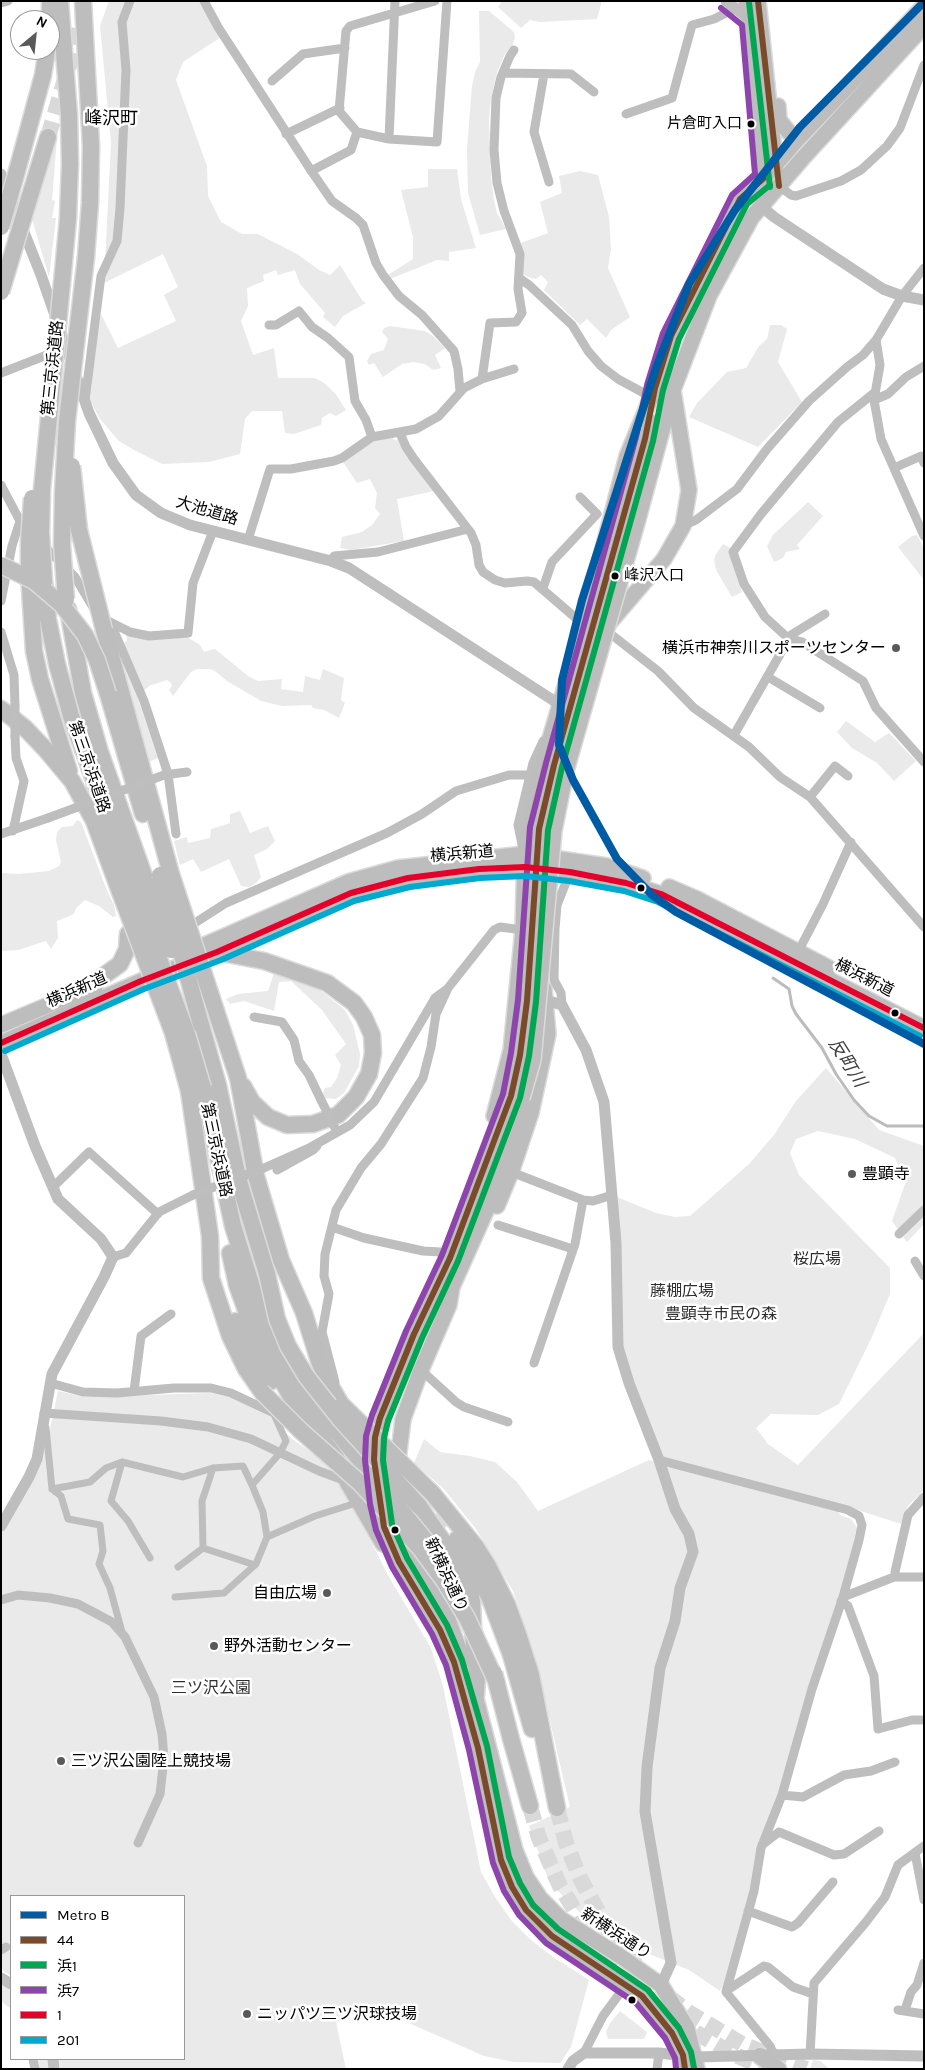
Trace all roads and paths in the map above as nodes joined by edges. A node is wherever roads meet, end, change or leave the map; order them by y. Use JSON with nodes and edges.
{"nodes":[{"id":1,"x":8,"y":1,"type":"edge"},
{"id":2,"x":60,"y":1,"type":"edge"},
{"id":3,"x":83,"y":1,"type":"edge"},
{"id":4,"x":130,"y":1,"type":"edge"},
{"id":5,"x":204,"y":1,"type":"edge"},
{"id":6,"x":395,"y":1,"type":"edge"},
{"id":7,"x":435,"y":1,"type":"edge"},
{"id":8,"x":447,"y":1,"type":"edge"},
{"id":9,"x":758,"y":1,"type":"edge"},
{"id":10,"x":1,"y":3,"type":"edge"},
{"id":11,"x":735,"y":4,"type":"edge"},
{"id":12,"x":924,"y":6,"type":"edge"},
{"id":13,"x":395,"y":14,"type":"junction"},
{"id":14,"x":924,"y":26,"type":"edge"},
{"id":15,"x":764,"y":41,"type":"junction"},
{"id":16,"x":345,"y":48,"type":"junction"},
{"id":17,"x":514,"y":50,"type":"dead end"},
{"id":18,"x":45,"y":60,"type":"edge"},
{"id":19,"x":924,"y":65,"type":"edge"},
{"id":20,"x":503,"y":74,"type":"junction"},
{"id":21,"x":544,"y":74,"type":"junction"},
{"id":22,"x":272,"y":80,"type":"dead end"},
{"id":23,"x":594,"y":92,"type":"dead end"},
{"id":24,"x":340,"y":108,"type":"junction"},
{"id":25,"x":626,"y":114,"type":"dead end"},
{"id":26,"x":357,"y":132,"type":"junction"},
{"id":27,"x":286,"y":134,"type":"junction"},
{"id":28,"x":48,"y":137,"type":"tunnel mouth"},
{"id":29,"x":389,"y":139,"type":"junction"},
{"id":30,"x":796,"y":141,"type":"junction"},
{"id":31,"x":776,"y":164,"type":"junction"},
{"id":32,"x":312,"y":171,"type":"junction"},
{"id":33,"x":9,"y":172,"type":"edge"},
{"id":34,"x":764,"y":178,"type":"junction"},
{"id":35,"x":549,"y":182,"type":"dead end"},
{"id":36,"x":779,"y":186,"type":"junction"},
{"id":37,"x":761,"y":206,"type":"junction"},
{"id":38,"x":1,"y":227,"type":"edge"},
{"id":39,"x":924,"y":268,"type":"edge"},
{"id":40,"x":518,"y":278,"type":"junction"},
{"id":41,"x":1,"y":292,"type":"edge"},
{"id":42,"x":902,"y":296,"type":"junction"},
{"id":43,"x":924,"y":300,"type":"edge"},
{"id":44,"x":269,"y":325,"type":"dead end"},
{"id":45,"x":876,"y":340,"type":"junction"},
{"id":46,"x":66,"y":348,"type":"junction"},
{"id":47,"x":924,"y":366,"type":"edge"},
{"id":48,"x":514,"y":369,"type":"dead end"},
{"id":49,"x":1,"y":373,"type":"edge"},
{"id":50,"x":482,"y":379,"type":"junction"},
{"id":51,"x":673,"y":390,"type":"junction"},
{"id":52,"x":460,"y":391,"type":"junction"},
{"id":53,"x":653,"y":392,"type":"junction"},
{"id":54,"x":874,"y":397,"type":"junction"},
{"id":55,"x":85,"y":400,"type":"junction"},
{"id":56,"x":67,"y":421,"type":"junction"},
{"id":57,"x":400,"y":433,"type":"junction"},
{"id":58,"x":372,"y":437,"type":"junction"},
{"id":59,"x":924,"y":463,"type":"edge"},
{"id":60,"x":894,"y":468,"type":"junction"},
{"id":61,"x":1,"y":484,"type":"edge"},
{"id":62,"x":580,"y":497,"type":"dead end"},
{"id":63,"x":630,"y":520,"type":"junction"},
{"id":64,"x":20,"y":521,"type":"junction"},
{"id":65,"x":683,"y":526,"type":"junction"},
{"id":66,"x":468,"y":529,"type":"junction"},
{"id":67,"x":214,"y":531,"type":"junction"},
{"id":68,"x":924,"y":536,"type":"edge"},
{"id":69,"x":248,"y":540,"type":"junction"},
{"id":70,"x":331,"y":561,"type":"junction"},
{"id":71,"x":1,"y":565,"type":"edge"},
{"id":72,"x":36,"y":577,"type":"junction"},
{"id":73,"x":543,"y":588,"type":"junction"},
{"id":74,"x":1,"y":601,"type":"edge"},
{"id":75,"x":825,"y":614,"type":"dead end"},
{"id":76,"x":584,"y":626,"type":"junction"},
{"id":77,"x":107,"y":627,"type":"junction"},
{"id":78,"x":605,"y":628,"type":"junction"},
{"id":79,"x":1,"y":632,"type":"edge"},
{"id":80,"x":789,"y":639,"type":"junction"},
{"id":81,"x":768,"y":677,"type":"junction"},
{"id":82,"x":562,"y":706,"type":"junction"},
{"id":83,"x":8,"y":708,"type":"edge"},
{"id":84,"x":820,"y":708,"type":"dead end"},
{"id":85,"x":576,"y":716,"type":"junction"},
{"id":86,"x":734,"y":736,"type":"junction"},
{"id":87,"x":924,"y":762,"type":"edge"},
{"id":88,"x":561,"y":769,"type":"junction"},
{"id":89,"x":69,"y":771,"type":"dead end"},
{"id":90,"x":187,"y":772,"type":"dead end"},
{"id":91,"x":166,"y":774,"type":"junction"},
{"id":92,"x":534,"y":776,"type":"junction"},
{"id":93,"x":848,"y":776,"type":"dead end"},
{"id":94,"x":810,"y":797,"type":"junction"},
{"id":95,"x":13,"y":831,"type":"junction"},
{"id":96,"x":1,"y":834,"type":"edge"},
{"id":97,"x":176,"y":834,"type":"dead end"},
{"id":98,"x":851,"y":842,"type":"junction"},
{"id":99,"x":525,"y":860,"type":"junction"},
{"id":100,"x":546,"y":862,"type":"junction"},
{"id":101,"x":570,"y":872,"type":"junction"},
{"id":102,"x":146,"y":883,"type":"junction"},
{"id":103,"x":924,"y":927,"type":"edge"},
{"id":104,"x":524,"y":930,"type":"junction"},
{"id":105,"x":128,"y":934,"type":"dead end"},
{"id":106,"x":217,"y":952,"type":"junction"},
{"id":107,"x":798,"y":952,"type":"junction"},
{"id":108,"x":138,"y":975,"type":"junction"},
{"id":109,"x":448,"y":988,"type":"junction"},
{"id":110,"x":84,"y":990,"type":"junction"},
{"id":111,"x":517,"y":996,"type":"junction"},
{"id":112,"x":544,"y":998,"type":"junction"},
{"id":113,"x":562,"y":1005,"type":"junction"},
{"id":114,"x":254,"y":1017,"type":"dead end"},
{"id":115,"x":924,"y":1018,"type":"edge"},
{"id":116,"x":1,"y":1025,"type":"edge"},
{"id":117,"x":924,"y":1028,"type":"edge"},
{"id":118,"x":1,"y":1043,"type":"edge"},
{"id":119,"x":1,"y":1054,"type":"edge"},
{"id":120,"x":238,"y":1078,"type":"junction"},
{"id":121,"x":203,"y":1088,"type":"junction"},
{"id":122,"x":517,"y":1097,"type":"junction"},
{"id":123,"x":337,"y":1132,"type":"junction"},
{"id":124,"x":320,"y":1142,"type":"junction"},
{"id":125,"x":220,"y":1166,"type":"junction"},
{"id":126,"x":277,"y":1170,"type":"dead end"},
{"id":127,"x":519,"y":1175,"type":"dead end"},
{"id":128,"x":53,"y":1188,"type":"junction"},
{"id":129,"x":612,"y":1195,"type":"junction"},
{"id":130,"x":583,"y":1200,"type":"junction"},
{"id":131,"x":924,"y":1210,"type":"edge"},
{"id":132,"x":158,"y":1214,"type":"junction"},
{"id":133,"x":498,"y":1224,"type":"dead end"},
{"id":134,"x":332,"y":1227,"type":"junction"},
{"id":135,"x":899,"y":1234,"type":"dead end"},
{"id":136,"x":210,"y":1236,"type":"junction"},
{"id":137,"x":573,"y":1249,"type":"junction"},
{"id":138,"x":441,"y":1252,"type":"junction"},
{"id":139,"x":113,"y":1257,"type":"junction"},
{"id":140,"x":914,"y":1261,"type":"dead end"},
{"id":141,"x":267,"y":1274,"type":"junction"},
{"id":142,"x":924,"y":1276,"type":"edge"},
{"id":143,"x":449,"y":1305,"type":"junction"},
{"id":144,"x":171,"y":1314,"type":"dead end"},
{"id":145,"x":414,"y":1334,"type":"junction"},
{"id":146,"x":534,"y":1363,"type":"dead end"},
{"id":147,"x":421,"y":1370,"type":"junction"},
{"id":148,"x":50,"y":1383,"type":"junction"},
{"id":149,"x":134,"y":1391,"type":"junction"},
{"id":150,"x":291,"y":1397,"type":"junction"},
{"id":151,"x":342,"y":1406,"type":"junction"},
{"id":152,"x":273,"y":1412,"type":"junction"},
{"id":153,"x":44,"y":1413,"type":"junction"},
{"id":154,"x":508,"y":1422,"type":"dead end"},
{"id":155,"x":378,"y":1423,"type":"junction"},
{"id":156,"x":280,"y":1453,"type":"junction"},
{"id":157,"x":659,"y":1460,"type":"junction"},
{"id":158,"x":122,"y":1462,"type":"junction"},
{"id":159,"x":214,"y":1468,"type":"junction"},
{"id":160,"x":375,"y":1475,"type":"junction"},
{"id":161,"x":347,"y":1482,"type":"junction"},
{"id":162,"x":252,"y":1485,"type":"junction"},
{"id":163,"x":399,"y":1488,"type":"junction"},
{"id":164,"x":52,"y":1489,"type":"junction"},
{"id":165,"x":924,"y":1497,"type":"edge"},
{"id":166,"x":350,"y":1505,"type":"dead end"},
{"id":167,"x":1,"y":1526,"type":"edge"},
{"id":168,"x":267,"y":1537,"type":"junction"},
{"id":169,"x":457,"y":1540,"type":"tunnel mouth"},
{"id":170,"x":203,"y":1548,"type":"junction"},
{"id":171,"x":150,"y":1558,"type":"dead end"},
{"id":172,"x":400,"y":1564,"type":"junction"},
{"id":173,"x":255,"y":1565,"type":"junction"},
{"id":174,"x":178,"y":1567,"type":"dead end"},
{"id":175,"x":896,"y":1577,"type":"junction"},
{"id":176,"x":924,"y":1577,"type":"edge"},
{"id":177,"x":175,"y":1597,"type":"dead end"},
{"id":178,"x":842,"y":1599,"type":"junction"},
{"id":179,"x":1,"y":1600,"type":"edge"},
{"id":180,"x":122,"y":1633,"type":"junction"},
{"id":181,"x":497,"y":1683,"type":"junction"},
{"id":182,"x":476,"y":1695,"type":"junction"},
{"id":183,"x":924,"y":1720,"type":"edge"},
{"id":184,"x":895,"y":1762,"type":"dead end"},
{"id":185,"x":782,"y":1795,"type":"junction"},
{"id":186,"x":530,"y":1806,"type":"tunnel mouth"},
{"id":187,"x":879,"y":1831,"type":"dead end"},
{"id":188,"x":138,"y":1843,"type":"dead end"},
{"id":189,"x":762,"y":1846,"type":"junction"},
{"id":190,"x":924,"y":1846,"type":"edge"},
{"id":191,"x":915,"y":1853,"type":"junction"},
{"id":192,"x":833,"y":1882,"type":"dead end"},
{"id":193,"x":924,"y":1900,"type":"edge"},
{"id":194,"x":748,"y":1911,"type":"junction"},
{"id":195,"x":924,"y":1963,"type":"edge"},
{"id":196,"x":626,"y":1985,"type":"junction"},
{"id":197,"x":661,"y":1985,"type":"junction"},
{"id":198,"x":726,"y":1991,"type":"junction"},
{"id":199,"x":813,"y":1994,"type":"junction"},
{"id":200,"x":924,"y":2014,"type":"edge"},
{"id":201,"x":584,"y":2053,"type":"junction"},
{"id":202,"x":659,"y":2053,"type":"junction"},
{"id":203,"x":810,"y":2054,"type":"junction"},
{"id":204,"x":924,"y":2056,"type":"edge"},
{"id":205,"x":771,"y":2060,"type":"edge"},
{"id":206,"x":690,"y":2062,"type":"edge"},
{"id":207,"x":568,"y":2069,"type":"edge"},
{"id":208,"x":657,"y":2069,"type":"edge"}],
"edges":[{"from":1,"to":10,"type":"street"},
{"from":2,"to":72,"type":"highway","name":"第三京浜道路","bridge":true},
{"from":3,"to":56,"type":"highway","name":"第三京浜道路","bridge":true},
{"from":4,"to":55,"type":"street"},
{"from":5,"to":27,"type":"street"},
{"from":6,"to":13,"type":"street"},
{"from":7,"to":13,"type":"street"},
{"from":8,"to":29,"type":"street"},
{"from":9,"to":15,"type":"main road"},
{"from":11,"to":25,"type":"street"},
{"from":11,"to":34,"type":"main road"},
{"from":12,"to":30,"type":"main road","name":"新横浜通り"},
{"from":13,"to":16,"type":"street"},
{"from":13,"to":29,"type":"street"},
{"from":14,"to":36,"type":"main road","name":"新横浜通り"},
{"from":15,"to":30,"type":"main road"},
{"from":15,"to":31,"type":"main road"},
{"from":16,"to":22,"type":"street"},
{"from":16,"to":24,"type":"street"},
{"from":17,"to":20,"type":"street"},
{"from":18,"to":33,"type":"highway"},
{"from":19,"to":36,"type":"street"},
{"from":20,"to":21,"type":"street"},
{"from":20,"to":40,"type":"street"},
{"from":21,"to":23,"type":"street"},
{"from":21,"to":35,"type":"street"},
{"from":24,"to":26,"type":"street"},
{"from":24,"to":27,"type":"street"},
{"from":26,"to":29,"type":"street"},
{"from":26,"to":32,"type":"street"},
{"from":27,"to":32,"type":"street"},
{"from":28,"to":41,"type":"highway","bridge":true},
{"from":30,"to":31,"type":"main road","name":"新横浜通り"},
{"from":31,"to":34,"type":"main road","name":"新横浜通り"},
{"from":31,"to":36,"type":"main road"},
{"from":32,"to":52,"type":"street"},
{"from":33,"to":38,"type":"highway","bridge":true},
{"from":33,"to":46,"type":"street","name":"大池道路"},
{"from":34,"to":37,"type":"street"},
{"from":34,"to":53,"type":"main road","name":"新横浜通り"},
{"from":36,"to":37,"type":"main road","name":"新横浜通り"},
{"from":37,"to":42,"type":"street"},
{"from":37,"to":51,"type":"main road","name":"新横浜通り"},
{"from":39,"to":42,"type":"street"},
{"from":40,"to":50,"type":"street"},
{"from":40,"to":53,"type":"street"},
{"from":42,"to":43,"type":"street"},
{"from":42,"to":45,"type":"street"},
{"from":44,"to":58,"type":"street"},
{"from":45,"to":54,"type":"street"},
{"from":45,"to":65,"type":"street"},
{"from":46,"to":49,"type":"street"},
{"from":46,"to":55,"type":"street","name":"大池道路"},
{"from":47,"to":54,"type":"street"},
{"from":48,"to":50,"type":"street"},
{"from":50,"to":52,"type":"street"},
{"from":51,"to":63,"type":"main road","name":"新横浜通り"},
{"from":51,"to":65,"type":"main road"},
{"from":52,"to":57,"type":"street"},
{"from":53,"to":63,"type":"main road","name":"新横浜通り"},
{"from":53,"to":76,"type":"main road"},
{"from":54,"to":60,"type":"street"},
{"from":54,"to":80,"type":"street"},
{"from":55,"to":67,"type":"street","name":"大池道路"},
{"from":56,"to":77,"type":"highway","bridge":true},
{"from":56,"to":102,"type":"highway","name":"第三京浜道路","bridge":true},
{"from":57,"to":58,"type":"street"},
{"from":57,"to":66,"type":"street"},
{"from":58,"to":69,"type":"street"},
{"from":59,"to":60,"type":"street"},
{"from":60,"to":68,"type":"street"},
{"from":61,"to":64,"type":"street"},
{"from":62,"to":73,"type":"street"},
{"from":63,"to":122,"type":"main road","name":"新横浜通り","bridge":true},
{"from":64,"to":74,"type":"street"},
{"from":64,"to":77,"type":"street"},
{"from":65,"to":78,"type":"main road"},
{"from":66,"to":70,"type":"street"},
{"from":66,"to":73,"type":"street"},
{"from":67,"to":69,"type":"street","name":"大池道路"},
{"from":67,"to":77,"type":"street"},
{"from":69,"to":70,"type":"street","name":"大池道路"},
{"from":70,"to":82,"type":"street","name":"大池道路"},
{"from":71,"to":102,"type":"highway","bridge":true},
{"from":72,"to":89,"type":"highway"},
{"from":72,"to":102,"type":"highway","name":"第三京浜道路"},
{"from":73,"to":76,"type":"street"},
{"from":75,"to":80,"type":"street"},
{"from":76,"to":78,"type":"street"},
{"from":76,"to":82,"type":"main road"},
{"from":77,"to":91,"type":"street"},
{"from":77,"to":102,"type":"highway"},
{"from":78,"to":85,"type":"main road"},
{"from":78,"to":86,"type":"street"},
{"from":79,"to":83,"type":"street"},
{"from":80,"to":81,"type":"street"},
{"from":80,"to":87,"type":"street"},
{"from":81,"to":84,"type":"street"},
{"from":81,"to":86,"type":"street"},
{"from":82,"to":85,"type":"street","name":"大池道路"},
{"from":82,"to":92,"type":"main road"},
{"from":83,"to":95,"type":"street","bridge":true},
{"from":83,"to":102,"type":"highway"},
{"from":85,"to":88,"type":"main road"},
{"from":86,"to":94,"type":"street"},
{"from":88,"to":92,"type":"street"},
{"from":88,"to":100,"type":"main road"},
{"from":90,"to":91,"type":"street"},
{"from":91,"to":95,"type":"street","bridge":true},
{"from":91,"to":97,"type":"street"},
{"from":92,"to":99,"type":"main road"},
{"from":92,"to":108,"type":"street"},
{"from":93,"to":94,"type":"street"},
{"from":94,"to":98,"type":"street"},
{"from":95,"to":96,"type":"street"},
{"from":98,"to":103,"type":"street"},
{"from":98,"to":107,"type":"street"},
{"from":99,"to":100,"type":"main road","name":"横浜新道"},
{"from":99,"to":104,"type":"main road"},
{"from":99,"to":106,"type":"main road","name":"横浜新道"},
{"from":99,"to":108,"type":"main road","name":"横浜新道"},
{"from":100,"to":101,"type":"main road","name":"横浜新道"},
{"from":100,"to":107,"type":"main road","name":"横浜新道"},
{"from":100,"to":112,"type":"main road"},
{"from":101,"to":113,"type":"street"},
{"from":101,"to":117,"type":"main road","name":"横浜新道"},
{"from":102,"to":120,"type":"highway","bridge":true},
{"from":102,"to":121,"type":"highway","name":"第三京浜道路","bridge":true},
{"from":102,"to":121,"type":"highway","name":"第三京浜道路","bridge":true},
{"from":104,"to":109,"type":"street"},
{"from":104,"to":111,"type":"main road"},
{"from":105,"to":110,"type":"highway"},
{"from":106,"to":118,"type":"main road","name":"横浜新道"},
{"from":106,"to":120,"type":"highway"},
{"from":107,"to":115,"type":"main road","name":"横浜新道"},
{"from":108,"to":110,"type":"main road","name":"横浜新道"},
{"from":109,"to":123,"type":"street"},
{"from":109,"to":134,"type":"street"},
{"from":110,"to":116,"type":"main road","name":"横浜新道"},
{"from":111,"to":112,"type":"street"},
{"from":111,"to":138,"type":"main road"},
{"from":112,"to":113,"type":"street"},
{"from":112,"to":143,"type":"main road"},
{"from":113,"to":129,"type":"street"},
{"from":114,"to":123,"type":"street","bridge":true},
{"from":119,"to":128,"type":"street"},
{"from":120,"to":151,"type":"highway"},
{"from":121,"to":125,"type":"highway","name":"第三京浜道路"},
{"from":121,"to":136,"type":"highway"},
{"from":121,"to":141,"type":"highway","name":"第三京浜道路"},
{"from":122,"to":143,"type":"main road","name":"新横浜通り"},
{"from":122,"to":145,"type":"main road","name":"新横浜通り"},
{"from":123,"to":124,"type":"street"},
{"from":124,"to":126,"type":"street"},
{"from":124,"to":132,"type":"street","bridge":true},
{"from":125,"to":150,"type":"highway"},
{"from":125,"to":160,"type":"highway","name":"第三京浜道路"},
{"from":127,"to":130,"type":"street"},
{"from":128,"to":132,"type":"street"},
{"from":128,"to":139,"type":"street"},
{"from":129,"to":130,"type":"street"},
{"from":129,"to":157,"type":"street"},
{"from":130,"to":137,"type":"street"},
{"from":131,"to":135,"type":"street"},
{"from":132,"to":139,"type":"street"},
{"from":133,"to":137,"type":"street"},
{"from":134,"to":138,"type":"street"},
{"from":134,"to":151,"type":"street"},
{"from":136,"to":150,"type":"highway"},
{"from":136,"to":181,"type":"highway","bridge":true},
{"from":137,"to":146,"type":"street"},
{"from":138,"to":145,"type":"main road"},
{"from":139,"to":148,"type":"street"},
{"from":140,"to":142,"type":"street"},
{"from":141,"to":169,"type":"highway","name":"第三京浜道路","bridge":true},
{"from":141,"to":182,"type":"highway","bridge":true},
{"from":143,"to":147,"type":"main road","name":"新横浜通り"},
{"from":144,"to":149,"type":"street"},
{"from":145,"to":155,"type":"main road","name":"新横浜通り"},
{"from":147,"to":154,"type":"street"},
{"from":147,"to":163,"type":"main road","name":"新横浜通り"},
{"from":148,"to":149,"type":"street"},
{"from":148,"to":153,"type":"street"},
{"from":149,"to":152,"type":"street"},
{"from":150,"to":161,"type":"highway"},
{"from":151,"to":155,"type":"street"},
{"from":151,"to":160,"type":"highway"},
{"from":152,"to":156,"type":"street"},
{"from":152,"to":161,"type":"street"},
{"from":153,"to":156,"type":"street"},
{"from":153,"to":164,"type":"street"},
{"from":153,"to":167,"type":"street"},
{"from":155,"to":160,"type":"main road","name":"新横浜通り"},
{"from":156,"to":161,"type":"street"},
{"from":156,"to":162,"type":"street"},
{"from":157,"to":178,"type":"street"},
{"from":157,"to":197,"type":"street"},
{"from":158,"to":159,"type":"street"},
{"from":158,"to":164,"type":"street"},
{"from":158,"to":171,"type":"street"},
{"from":159,"to":162,"type":"street"},
{"from":159,"to":170,"type":"street"},
{"from":160,"to":161,"type":"street"},
{"from":160,"to":163,"type":"highway"},
{"from":160,"to":163,"type":"street"},
{"from":160,"to":172,"type":"main road","name":"新横浜通り"},
{"from":160,"to":181,"type":"highway","bridge":true},
{"from":161,"to":172,"type":"main road"},
{"from":162,"to":168,"type":"street"},
{"from":163,"to":182,"type":"main road","name":"新横浜通り"},
{"from":164,"to":180,"type":"street"},
{"from":165,"to":175,"type":"street"},
{"from":166,"to":168,"type":"street"},
{"from":168,"to":173,"type":"street"},
{"from":170,"to":173,"type":"street"},
{"from":170,"to":174,"type":"street"},
{"from":172,"to":196,"type":"main road","name":"新横浜通り"},
{"from":173,"to":177,"type":"street"},
{"from":175,"to":176,"type":"street"},
{"from":175,"to":178,"type":"street"},
{"from":178,"to":183,"type":"street"},
{"from":178,"to":185,"type":"street"},
{"from":179,"to":180,"type":"street"},
{"from":180,"to":188,"type":"street"},
{"from":181,"to":186,"type":"highway","bridge":true},
{"from":182,"to":197,"type":"main road","name":"新横浜通り"},
{"from":184,"to":185,"type":"street"},
{"from":185,"to":189,"type":"street"},
{"from":187,"to":189,"type":"street"},
{"from":189,"to":194,"type":"street"},
{"from":190,"to":191,"type":"street"},
{"from":191,"to":193,"type":"street"},
{"from":191,"to":199,"type":"street"},
{"from":192,"to":194,"type":"street"},
{"from":194,"to":198,"type":"street"},
{"from":195,"to":200,"type":"street"},
{"from":196,"to":201,"type":"street"},
{"from":196,"to":206,"type":"main road","name":"新横浜通り"},
{"from":197,"to":206,"type":"main road","name":"新横浜通り"},
{"from":198,"to":199,"type":"street"},
{"from":198,"to":205,"type":"street"},
{"from":199,"to":203,"type":"street"},
{"from":201,"to":202,"type":"street"},
{"from":201,"to":207,"type":"street"},
{"from":202,"to":206,"type":"street"},
{"from":202,"to":208,"type":"street"},
{"from":203,"to":204,"type":"street"},
{"from":203,"to":205,"type":"street"},
{"from":205,"to":206,"type":"street"}]}
